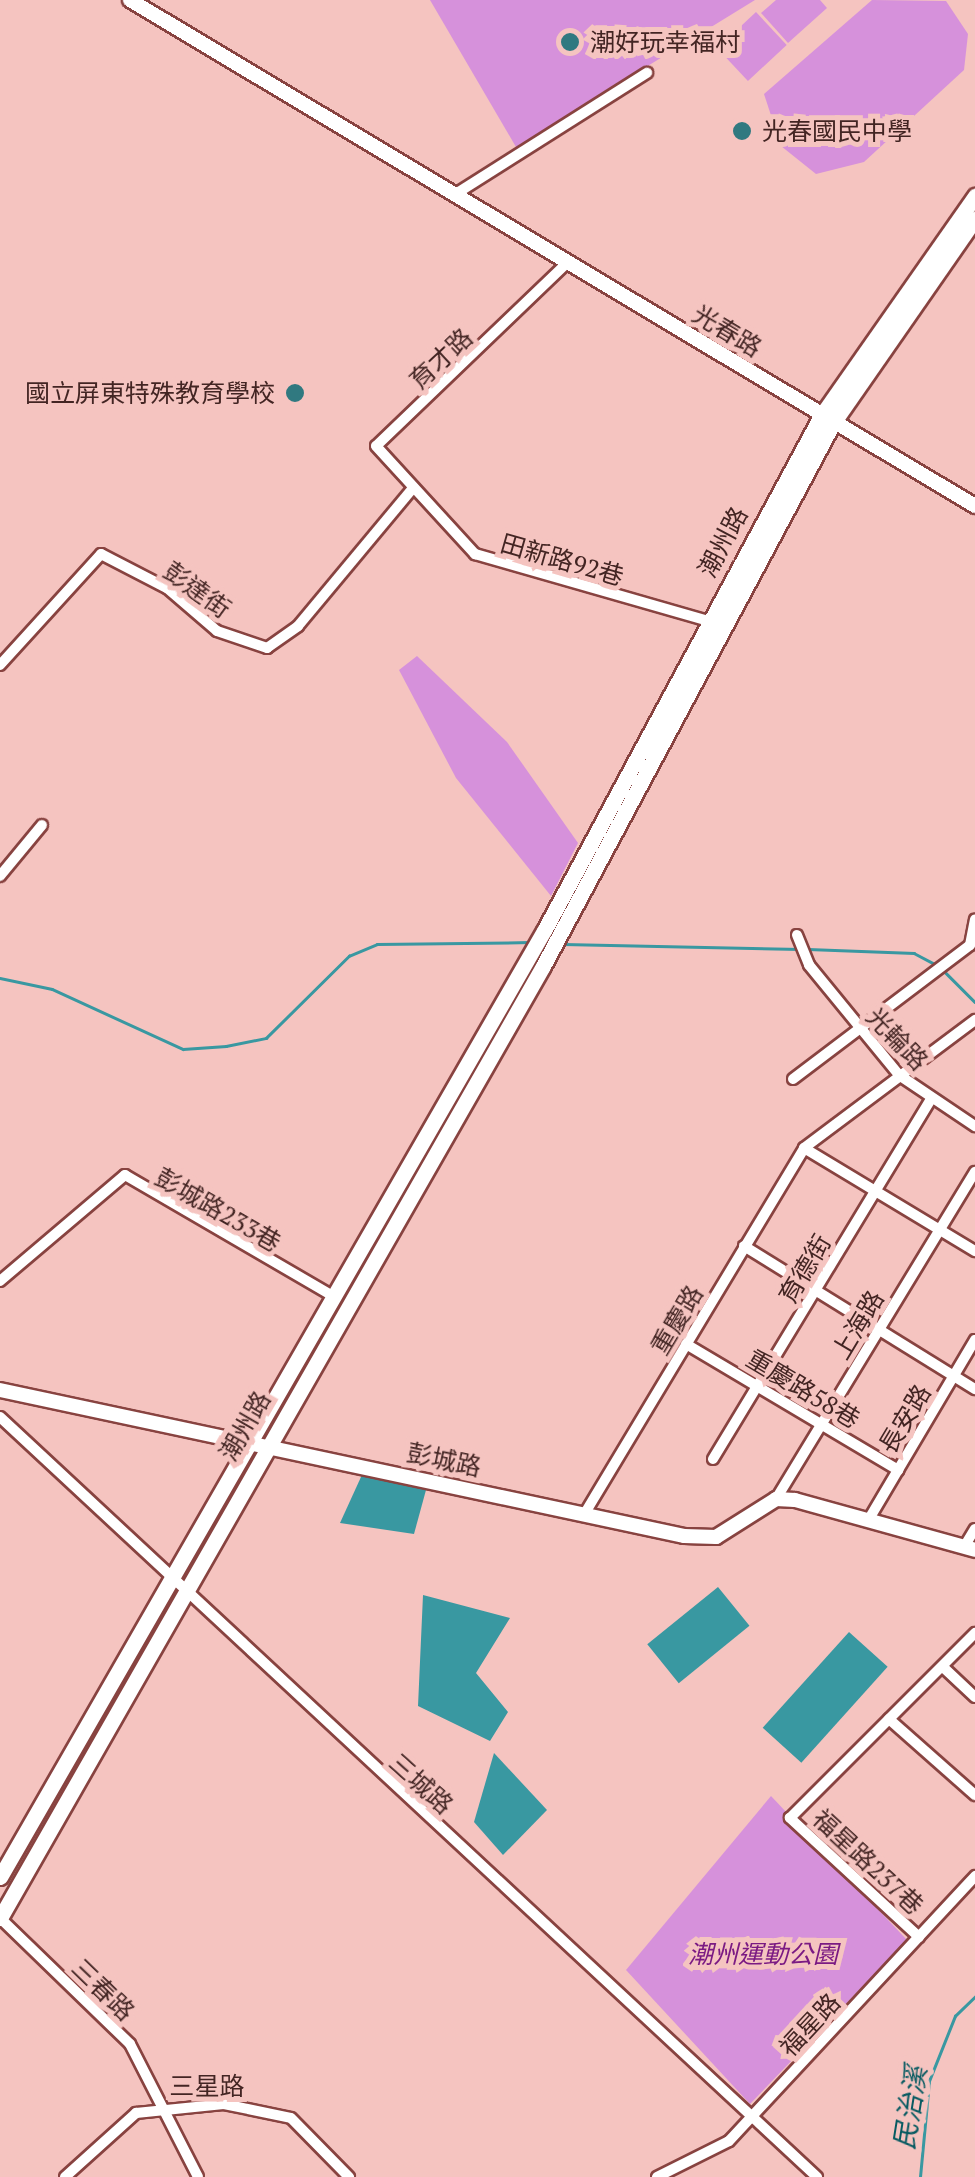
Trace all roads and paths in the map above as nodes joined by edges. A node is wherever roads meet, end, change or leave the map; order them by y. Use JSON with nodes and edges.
{"nodes":[{"id":1,"x":130,"y":0,"type":"edge"},
{"id":2,"x":646,"y":74,"type":"dead end"},
{"id":3,"x":457,"y":193,"type":"junction"},
{"id":4,"x":975,"y":196,"type":"edge"},
{"id":5,"x":975,"y":220,"type":"edge"},
{"id":6,"x":570,"y":262,"type":"junction"},
{"id":7,"x":827,"y":419,"type":"junction"},
{"id":8,"x":413,"y":488,"type":"junction"},
{"id":9,"x":975,"y":506,"type":"edge"},
{"id":10,"x":709,"y":621,"type":"junction"},
{"id":11,"x":727,"y":626,"type":"junction"},
{"id":12,"x":0,"y":665,"type":"edge"},
{"id":13,"x":42,"y":824,"type":"dead end"},
{"id":14,"x":0,"y":876,"type":"edge"},
{"id":15,"x":975,"y":919,"type":"edge"},
{"id":16,"x":552,"y":932,"type":"junction"},
{"id":17,"x":799,"y":940,"type":"dead end"},
{"id":18,"x":975,"y":1020,"type":"edge"},
{"id":19,"x":858,"y":1030,"type":"junction"},
{"id":20,"x":899,"y":1075,"type":"junction"},
{"id":21,"x":793,"y":1078,"type":"dead end"},
{"id":22,"x":931,"y":1099,"type":"junction"},
{"id":23,"x":975,"y":1126,"type":"edge"},
{"id":24,"x":804,"y":1148,"type":"junction"},
{"id":25,"x":975,"y":1172,"type":"edge"},
{"id":26,"x":876,"y":1189,"type":"junction"},
{"id":27,"x":940,"y":1229,"type":"junction"},
{"id":28,"x":744,"y":1246,"type":"junction"},
{"id":29,"x":975,"y":1251,"type":"edge"},
{"id":30,"x":0,"y":1281,"type":"edge"},
{"id":31,"x":816,"y":1289,"type":"junction"},
{"id":32,"x":333,"y":1296,"type":"junction"},
{"id":33,"x":879,"y":1329,"type":"junction"},
{"id":34,"x":975,"y":1340,"type":"edge"},
{"id":35,"x":686,"y":1344,"type":"junction"},
{"id":36,"x":954,"y":1376,"type":"junction"},
{"id":37,"x":758,"y":1385,"type":"junction"},
{"id":38,"x":975,"y":1389,"type":"edge"},
{"id":39,"x":0,"y":1390,"type":"edge"},
{"id":40,"x":0,"y":1418,"type":"edge"},
{"id":41,"x":822,"y":1424,"type":"junction"},
{"id":42,"x":256,"y":1444,"type":"junction"},
{"id":43,"x":712,"y":1459,"type":"dead end"},
{"id":44,"x":898,"y":1470,"type":"junction"},
{"id":45,"x":776,"y":1499,"type":"junction"},
{"id":46,"x":584,"y":1513,"type":"junction"},
{"id":47,"x":869,"y":1519,"type":"junction"},
{"id":48,"x":975,"y":1529,"type":"edge"},
{"id":49,"x":970,"y":1549,"type":"edge"},
{"id":50,"x":176,"y":1585,"type":"junction"},
{"id":51,"x":975,"y":1634,"type":"edge"},
{"id":52,"x":943,"y":1667,"type":"junction"},
{"id":53,"x":975,"y":1697,"type":"edge"},
{"id":54,"x":889,"y":1719,"type":"junction"},
{"id":55,"x":975,"y":1795,"type":"edge"},
{"id":56,"x":975,"y":1876,"type":"edge"},
{"id":57,"x":0,"y":1877,"type":"edge"},
{"id":58,"x":0,"y":1918,"type":"edge"},
{"id":59,"x":919,"y":1937,"type":"junction"},
{"id":60,"x":160,"y":2105,"type":"junction"},
{"id":61,"x":752,"y":2117,"type":"junction"},
{"id":62,"x":65,"y":2177,"type":"edge"},
{"id":63,"x":198,"y":2177,"type":"edge"},
{"id":64,"x":349,"y":2177,"type":"edge"},
{"id":65,"x":657,"y":2177,"type":"edge"},
{"id":66,"x":817,"y":2177,"type":"edge"}],
"edges":[{"from":1,"to":3,"type":"street","name":"光春路"},
{"from":2,"to":3,"type":"street"},
{"from":3,"to":6,"type":"street","name":"光春路"},
{"from":4,"to":7,"type":"main road","name":"潮州路"},
{"from":5,"to":7,"type":"main road","name":"潮州路"},
{"from":6,"to":7,"type":"street","name":"光春路"},
{"from":6,"to":8,"type":"street","name":"育才路"},
{"from":7,"to":9,"type":"street","name":"光春路"},
{"from":7,"to":10,"type":"main road","name":"潮州路"},
{"from":7,"to":11,"type":"main road","name":"潮州路"},
{"from":8,"to":10,"type":"street","name":"田新路92巷"},
{"from":8,"to":12,"type":"street","name":"彭達街"},
{"from":10,"to":11,"type":"street","name":"田新路92巷"},
{"from":10,"to":16,"type":"main road","name":"潮州路"},
{"from":11,"to":16,"type":"main road","name":"潮州路"},
{"from":13,"to":14,"type":"street"},
{"from":15,"to":19,"type":"street"},
{"from":16,"to":32,"type":"main road","name":"潮州路"},
{"from":16,"to":42,"type":"main road","name":"潮州路"},
{"from":17,"to":19,"type":"street","name":"光輪路"},
{"from":18,"to":20,"type":"street"},
{"from":19,"to":20,"type":"street","name":"光輪路"},
{"from":19,"to":21,"type":"street"},
{"from":20,"to":22,"type":"street","name":"光輪路"},
{"from":20,"to":24,"type":"street"},
{"from":22,"to":23,"type":"street","name":"光輪路"},
{"from":22,"to":26,"type":"street","name":"育德街"},
{"from":24,"to":26,"type":"street"},
{"from":24,"to":28,"type":"street","name":"重慶路"},
{"from":25,"to":27,"type":"street","name":"上海路"},
{"from":26,"to":27,"type":"street"},
{"from":26,"to":31,"type":"street","name":"育德街"},
{"from":27,"to":29,"type":"street"},
{"from":27,"to":33,"type":"street","name":"上海路"},
{"from":28,"to":31,"type":"street"},
{"from":28,"to":35,"type":"street","name":"重慶路"},
{"from":30,"to":32,"type":"street","name":"彭城路233巷"},
{"from":31,"to":33,"type":"street"},
{"from":31,"to":37,"type":"street","name":"育德街"},
{"from":32,"to":42,"type":"main road","name":"潮州路"},
{"from":33,"to":36,"type":"street"},
{"from":33,"to":41,"type":"street","name":"上海路"},
{"from":34,"to":36,"type":"street","name":"長安路"},
{"from":35,"to":37,"type":"street","name":"重慶路58巷"},
{"from":35,"to":46,"type":"street","name":"重慶路"},
{"from":36,"to":38,"type":"street"},
{"from":36,"to":44,"type":"street","name":"長安路"},
{"from":37,"to":41,"type":"street","name":"重慶路58巷"},
{"from":37,"to":43,"type":"street","name":"育德街"},
{"from":39,"to":42,"type":"street","name":"彭城路"},
{"from":40,"to":50,"type":"street","name":"三城路"},
{"from":41,"to":44,"type":"street","name":"重慶路58巷"},
{"from":41,"to":45,"type":"street","name":"上海路"},
{"from":42,"to":46,"type":"street","name":"彭城路"},
{"from":42,"to":50,"type":"main road","name":"潮州路"},
{"from":44,"to":47,"type":"street","name":"長安路"},
{"from":45,"to":46,"type":"street","name":"彭城路"},
{"from":45,"to":47,"type":"street"},
{"from":47,"to":49,"type":"street"},
{"from":48,"to":49,"type":"street"},
{"from":50,"to":57,"type":"main road","name":"潮州路"},
{"from":50,"to":58,"type":"main road","name":"潮州路"},
{"from":50,"to":61,"type":"street","name":"三城路"},
{"from":51,"to":52,"type":"street"},
{"from":52,"to":53,"type":"street"},
{"from":52,"to":54,"type":"street"},
{"from":54,"to":55,"type":"street"},
{"from":54,"to":59,"type":"street","name":"福星路237巷"},
{"from":56,"to":59,"type":"street","name":"福星路"},
{"from":58,"to":60,"type":"street","name":"三春路"},
{"from":59,"to":61,"type":"street","name":"福星路"},
{"from":60,"to":62,"type":"street","name":"三星路"},
{"from":60,"to":63,"type":"street","name":"三春路"},
{"from":60,"to":64,"type":"street","name":"三星路"},
{"from":61,"to":65,"type":"street","name":"福星路"},
{"from":61,"to":66,"type":"street","name":"三城路"}]}
